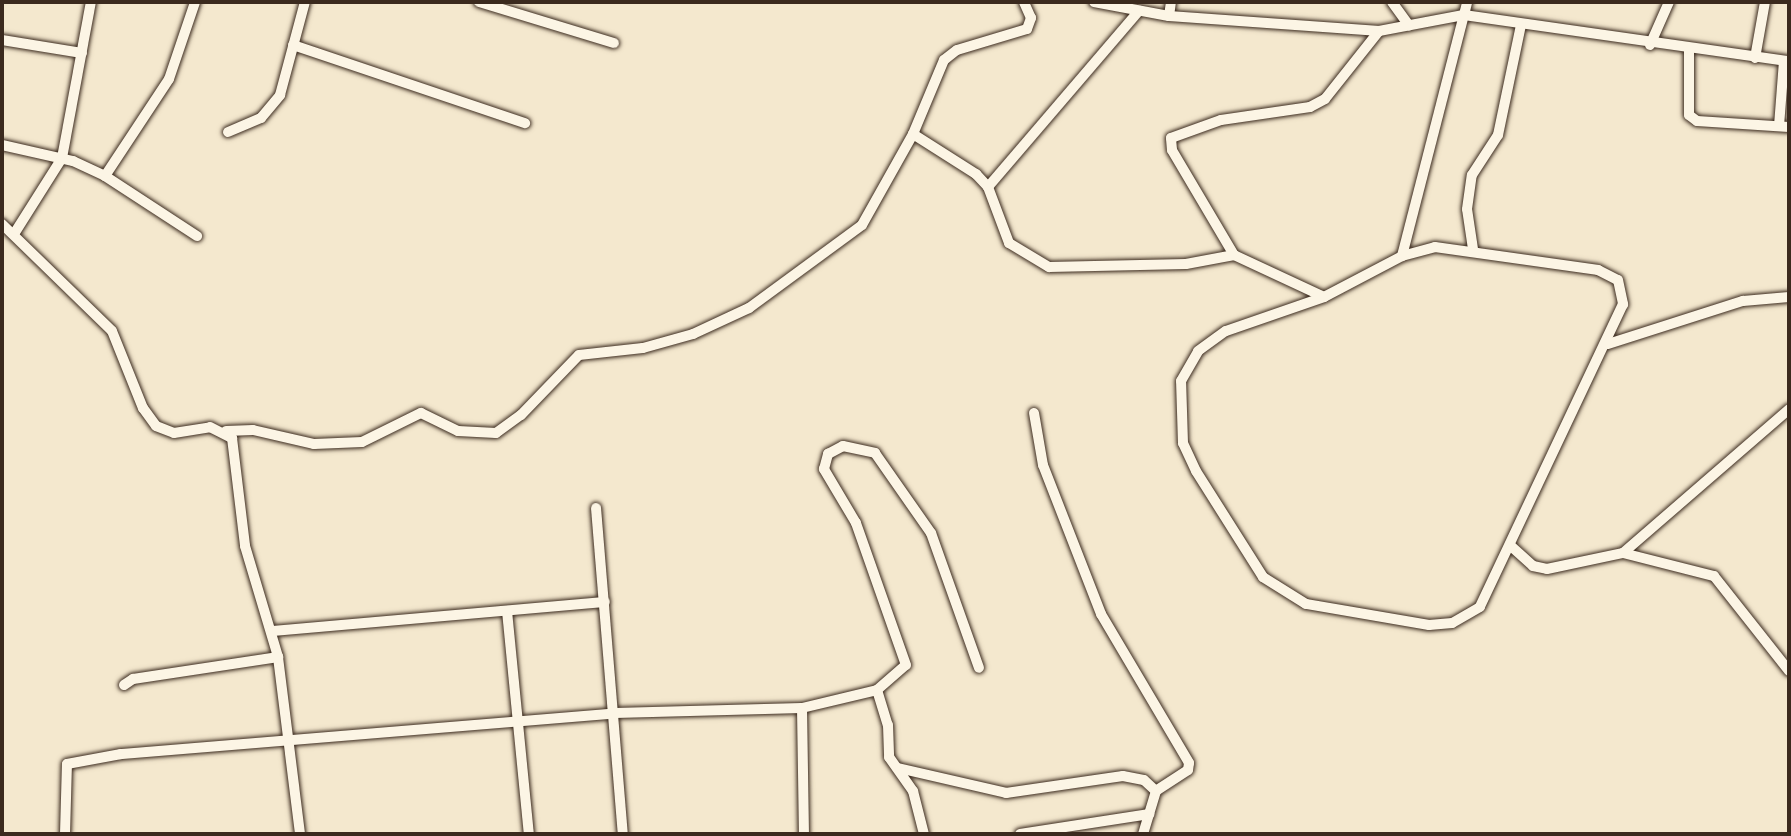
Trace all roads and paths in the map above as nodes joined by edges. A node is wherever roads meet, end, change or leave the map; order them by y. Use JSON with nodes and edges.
{"nodes":[{"id":1,"x":91,"y":2,"type":"edge"},
{"id":2,"x":195,"y":2,"type":"edge"},
{"id":3,"x":305,"y":2,"type":"edge"},
{"id":4,"x":479,"y":2,"type":"edge"},
{"id":5,"x":1024,"y":2,"type":"edge"},
{"id":6,"x":1094,"y":2,"type":"edge"},
{"id":7,"x":1171,"y":2,"type":"edge"},
{"id":8,"x":1392,"y":2,"type":"edge"},
{"id":9,"x":1467,"y":2,"type":"edge"},
{"id":10,"x":1669,"y":2,"type":"edge"},
{"id":11,"x":1765,"y":2,"type":"edge"},
{"id":12,"x":1139,"y":11,"type":"junction"},
{"id":13,"x":1464,"y":15,"type":"junction"},
{"id":14,"x":1169,"y":16,"type":"junction"},
{"id":15,"x":1409,"y":25,"type":"junction"},
{"id":16,"x":1521,"y":25,"type":"junction"},
{"id":17,"x":1379,"y":31,"type":"junction"},
{"id":18,"x":2,"y":40,"type":"edge"},
{"id":19,"x":614,"y":43,"type":"dead end"},
{"id":20,"x":1650,"y":45,"type":"junction"},
{"id":21,"x":293,"y":46,"type":"junction"},
{"id":22,"x":1689,"y":50,"type":"junction"},
{"id":23,"x":82,"y":53,"type":"junction"},
{"id":24,"x":1755,"y":58,"type":"junction"},
{"id":25,"x":1787,"y":61,"type":"edge"},
{"id":26,"x":526,"y":123,"type":"dead end"},
{"id":27,"x":1784,"y":127,"type":"edge"},
{"id":28,"x":228,"y":132,"type":"dead end"},
{"id":29,"x":913,"y":134,"type":"junction"},
{"id":30,"x":2,"y":145,"type":"edge"},
{"id":31,"x":62,"y":158,"type":"junction"},
{"id":32,"x":105,"y":176,"type":"junction"},
{"id":33,"x":988,"y":187,"type":"junction"},
{"id":34,"x":2,"y":224,"type":"edge"},
{"id":35,"x":14,"y":234,"type":"junction"},
{"id":36,"x":197,"y":236,"type":"dead end"},
{"id":37,"x":1474,"y":248,"type":"junction"},
{"id":38,"x":1234,"y":255,"type":"junction"},
{"id":39,"x":1402,"y":256,"type":"junction"},
{"id":40,"x":1324,"y":297,"type":"junction"},
{"id":41,"x":1789,"y":298,"type":"edge"},
{"id":42,"x":1608,"y":344,"type":"junction"},
{"id":43,"x":1789,"y":409,"type":"edge"},
{"id":44,"x":1034,"y":413,"type":"dead end"},
{"id":45,"x":226,"y":431,"type":"junction"},
{"id":46,"x":596,"y":508,"type":"dead end"},
{"id":47,"x":1512,"y":547,"type":"junction"},
{"id":48,"x":1623,"y":553,"type":"junction"},
{"id":49,"x":605,"y":602,"type":"junction"},
{"id":50,"x":507,"y":611,"type":"junction"},
{"id":51,"x":272,"y":631,"type":"junction"},
{"id":52,"x":278,"y":657,"type":"junction"},
{"id":53,"x":979,"y":668,"type":"dead end"},
{"id":54,"x":1789,"y":671,"type":"edge"},
{"id":55,"x":124,"y":685,"type":"dead end"},
{"id":56,"x":877,"y":690,"type":"junction"},
{"id":57,"x":802,"y":708,"type":"junction"},
{"id":58,"x":615,"y":713,"type":"junction"},
{"id":59,"x":519,"y":722,"type":"junction"},
{"id":60,"x":291,"y":744,"type":"junction"},
{"id":61,"x":898,"y":768,"type":"junction"},
{"id":62,"x":1156,"y":791,"type":"junction"},
{"id":63,"x":1149,"y":814,"type":"junction"},
{"id":64,"x":65,"y":834,"type":"edge"},
{"id":65,"x":300,"y":834,"type":"edge"},
{"id":66,"x":529,"y":834,"type":"edge"},
{"id":67,"x":623,"y":834,"type":"edge"},
{"id":68,"x":804,"y":834,"type":"edge"},
{"id":69,"x":924,"y":834,"type":"edge"},
{"id":70,"x":1020,"y":834,"type":"edge"},
{"id":71,"x":1143,"y":834,"type":"edge"}],
"edges":[{"from":1,"to":23,"type":"street"},
{"from":2,"to":32,"type":"street"},
{"from":3,"to":21,"type":"street"},
{"from":4,"to":19,"type":"street"},
{"from":5,"to":29,"type":"street"},
{"from":6,"to":12,"type":"street"},
{"from":7,"to":14,"type":"street"},
{"from":8,"to":15,"type":"street"},
{"from":9,"to":13,"type":"street"},
{"from":10,"to":20,"type":"street"},
{"from":11,"to":24,"type":"street"},
{"from":12,"to":14,"type":"street"},
{"from":12,"to":33,"type":"street"},
{"from":13,"to":15,"type":"street"},
{"from":13,"to":16,"type":"street"},
{"from":13,"to":39,"type":"street"},
{"from":14,"to":17,"type":"street"},
{"from":15,"to":17,"type":"street"},
{"from":16,"to":20,"type":"street"},
{"from":16,"to":37,"type":"street"},
{"from":17,"to":38,"type":"street"},
{"from":18,"to":23,"type":"street"},
{"from":20,"to":22,"type":"street"},
{"from":21,"to":26,"type":"street"},
{"from":21,"to":28,"type":"street"},
{"from":22,"to":24,"type":"street"},
{"from":22,"to":27,"type":"street"},
{"from":23,"to":31,"type":"street"},
{"from":24,"to":25,"type":"street"},
{"from":25,"to":27,"type":"street"},
{"from":29,"to":33,"type":"street"},
{"from":29,"to":45,"type":"street"},
{"from":30,"to":31,"type":"street"},
{"from":31,"to":32,"type":"street"},
{"from":31,"to":35,"type":"street"},
{"from":32,"to":36,"type":"street"},
{"from":33,"to":38,"type":"street"},
{"from":34,"to":35,"type":"street"},
{"from":35,"to":45,"type":"street"},
{"from":37,"to":39,"type":"street"},
{"from":37,"to":42,"type":"street"},
{"from":38,"to":40,"type":"street"},
{"from":39,"to":40,"type":"street"},
{"from":40,"to":47,"type":"street"},
{"from":41,"to":42,"type":"street"},
{"from":42,"to":47,"type":"street"},
{"from":43,"to":48,"type":"street"},
{"from":44,"to":62,"type":"street"},
{"from":45,"to":51,"type":"street"},
{"from":46,"to":49,"type":"street"},
{"from":47,"to":48,"type":"street"},
{"from":48,"to":54,"type":"street"},
{"from":49,"to":50,"type":"street"},
{"from":49,"to":58,"type":"street"},
{"from":50,"to":51,"type":"street"},
{"from":50,"to":59,"type":"street"},
{"from":51,"to":52,"type":"street"},
{"from":52,"to":55,"type":"street"},
{"from":52,"to":60,"type":"street"},
{"from":53,"to":56,"type":"street"},
{"from":56,"to":57,"type":"street"},
{"from":56,"to":61,"type":"street"},
{"from":57,"to":58,"type":"street"},
{"from":57,"to":68,"type":"street"},
{"from":58,"to":59,"type":"street"},
{"from":58,"to":67,"type":"street"},
{"from":59,"to":60,"type":"street"},
{"from":59,"to":66,"type":"street"},
{"from":60,"to":64,"type":"street"},
{"from":60,"to":65,"type":"street"},
{"from":61,"to":62,"type":"street"},
{"from":61,"to":69,"type":"street"},
{"from":62,"to":63,"type":"street"},
{"from":63,"to":70,"type":"street"},
{"from":63,"to":71,"type":"street"}]}
